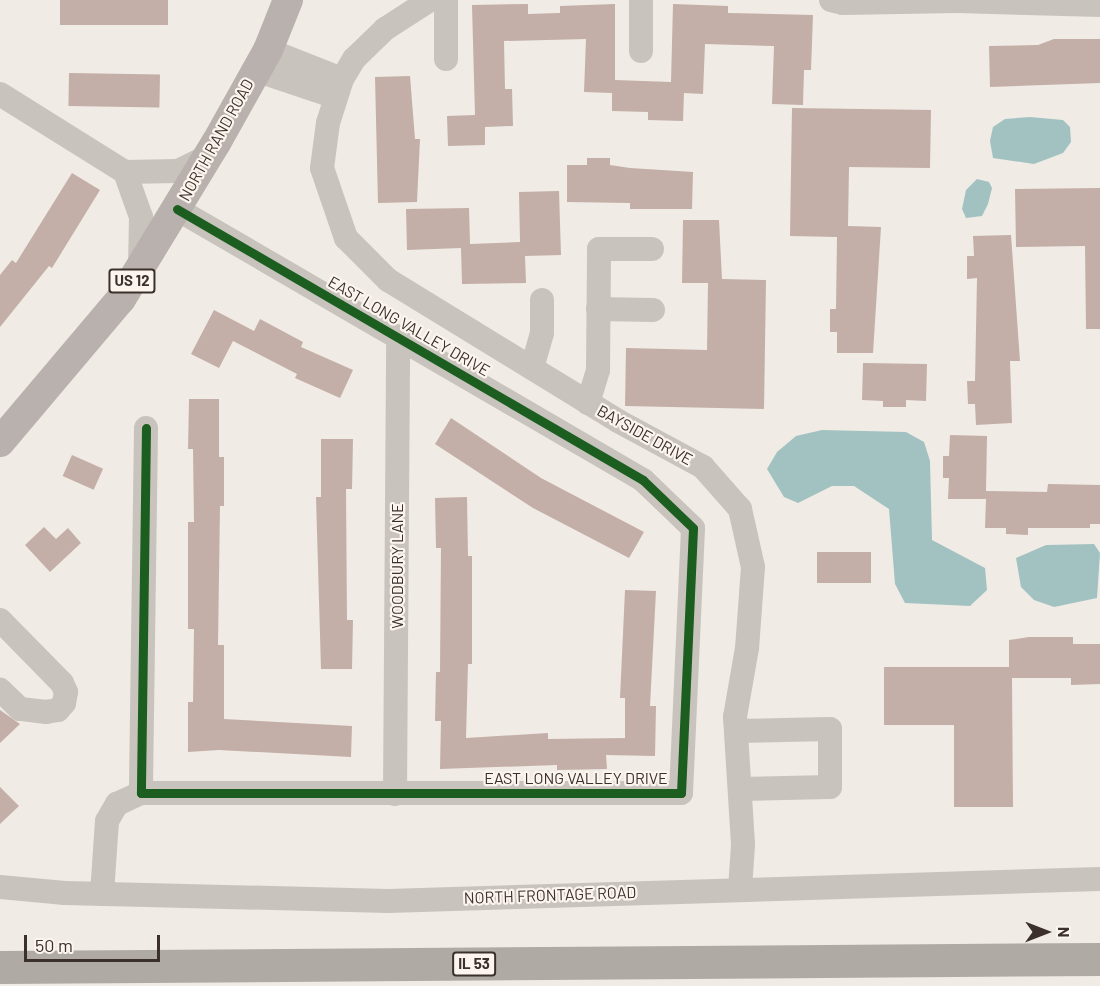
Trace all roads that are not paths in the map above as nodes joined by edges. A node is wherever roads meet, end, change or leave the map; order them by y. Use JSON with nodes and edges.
{"nodes":[{"id":1,"x":288,"y":0,"type":"edge"},
{"id":2,"x":430,"y":0,"type":"edge"},
{"id":3,"x":446,"y":0,"type":"edge"},
{"id":4,"x":641,"y":0,"type":"edge"},
{"id":5,"x":831,"y":0,"type":"edge"},
{"id":6,"x":1100,"y":5,"type":"edge"},
{"id":7,"x":640,"y":51,"type":"dead end"},
{"id":8,"x":446,"y":59,"type":"dead end"},
{"id":9,"x":262,"y":60,"type":"junction"},
{"id":10,"x":339,"y":88,"type":"junction"},
{"id":11,"x":0,"y":94,"type":"edge"},
{"id":12,"x":209,"y":156,"type":"junction"},
{"id":13,"x":125,"y":172,"type":"junction"},
{"id":14,"x":177,"y":209,"type":"junction"},
{"id":15,"x":652,"y":249,"type":"dead end"},
{"id":16,"x":140,"y":269,"type":"junction"},
{"id":17,"x":542,"y":300,"type":"dead end"},
{"id":18,"x":598,"y":309,"type":"junction"},
{"id":19,"x":653,"y":310,"type":"dead end"},
{"id":20,"x":398,"y":337,"type":"junction"},
{"id":21,"x":532,"y":368,"type":"junction"},
{"id":22,"x":588,"y":403,"type":"junction"},
{"id":23,"x":146,"y":428,"type":"dead end"},
{"id":24,"x":0,"y":442,"type":"edge"},
{"id":25,"x":0,"y":620,"type":"edge"},
{"id":26,"x":0,"y":690,"type":"edge"},
{"id":27,"x":736,"y":732,"type":"junction"},
{"id":28,"x":740,"y":789,"type":"junction"},
{"id":29,"x":141,"y":793,"type":"junction"},
{"id":30,"x":395,"y":794,"type":"junction"},
{"id":31,"x":1100,"y":879,"type":"edge"},
{"id":32,"x":0,"y":887,"type":"edge"},
{"id":33,"x":740,"y":889,"type":"junction"},
{"id":34,"x":102,"y":894,"type":"junction"},
{"id":35,"x":1100,"y":939,"type":"edge"},
{"id":36,"x":948,"y":958,"type":"junction"},
{"id":37,"x":1100,"y":959,"type":"edge"},
{"id":38,"x":0,"y":967,"type":"edge"}],
"edges":[{"from":1,"to":9,"type":"main road","name":"NORTH RAND ROAD","number":"US 12"},
{"from":2,"to":10,"type":"street","name":"BAYSIDE DRIVE"},
{"from":3,"to":8,"type":"street"},
{"from":4,"to":7,"type":"street"},
{"from":5,"to":6,"type":"street"},
{"from":9,"to":10,"type":"street"},
{"from":9,"to":12,"type":"main road","name":"NORTH RAND ROAD","number":"US 12"},
{"from":10,"to":21,"type":"street","name":"BAYSIDE DRIVE"},
{"from":11,"to":13,"type":"street"},
{"from":12,"to":13,"type":"street"},
{"from":12,"to":14,"type":"main road","name":"NORTH RAND ROAD","number":"US 12"},
{"from":13,"to":16,"type":"street"},
{"from":14,"to":16,"type":"main road","name":"NORTH RAND ROAD","number":"US 12"},
{"from":14,"to":20,"type":"street","name":"EAST LONG VALLEY DRIVE"},
{"from":15,"to":18,"type":"street"},
{"from":16,"to":24,"type":"main road","name":"NORTH RAND ROAD","number":"US 12"},
{"from":17,"to":21,"type":"street"},
{"from":18,"to":19,"type":"street"},
{"from":18,"to":22,"type":"street"},
{"from":20,"to":30,"type":"street","name":"WOODBURY LANE"},
{"from":20,"to":30,"type":"street","name":"EAST LONG VALLEY DRIVE"},
{"from":21,"to":22,"type":"street","name":"BAYSIDE DRIVE"},
{"from":22,"to":27,"type":"street","name":"BAYSIDE DRIVE"},
{"from":23,"to":29,"type":"street"},
{"from":25,"to":26,"type":"street"},
{"from":27,"to":28,"type":"street","name":"BAYSIDE DRIVE"},
{"from":27,"to":28,"type":"street"},
{"from":28,"to":33,"type":"street","name":"BAYSIDE DRIVE"},
{"from":29,"to":30,"type":"street","name":"EAST LONG VALLEY DRIVE"},
{"from":29,"to":34,"type":"street"},
{"from":31,"to":33,"type":"street","name":"NORTH FRONTAGE ROAD"},
{"from":32,"to":34,"type":"street","name":"NORTH FRONTAGE ROAD"},
{"from":33,"to":34,"type":"street","name":"NORTH FRONTAGE ROAD"},
{"from":35,"to":36,"type":"highway","number":"IL 53"},
{"from":36,"to":37,"type":"highway"},
{"from":36,"to":38,"type":"highway","number":"IL 53"}]}
